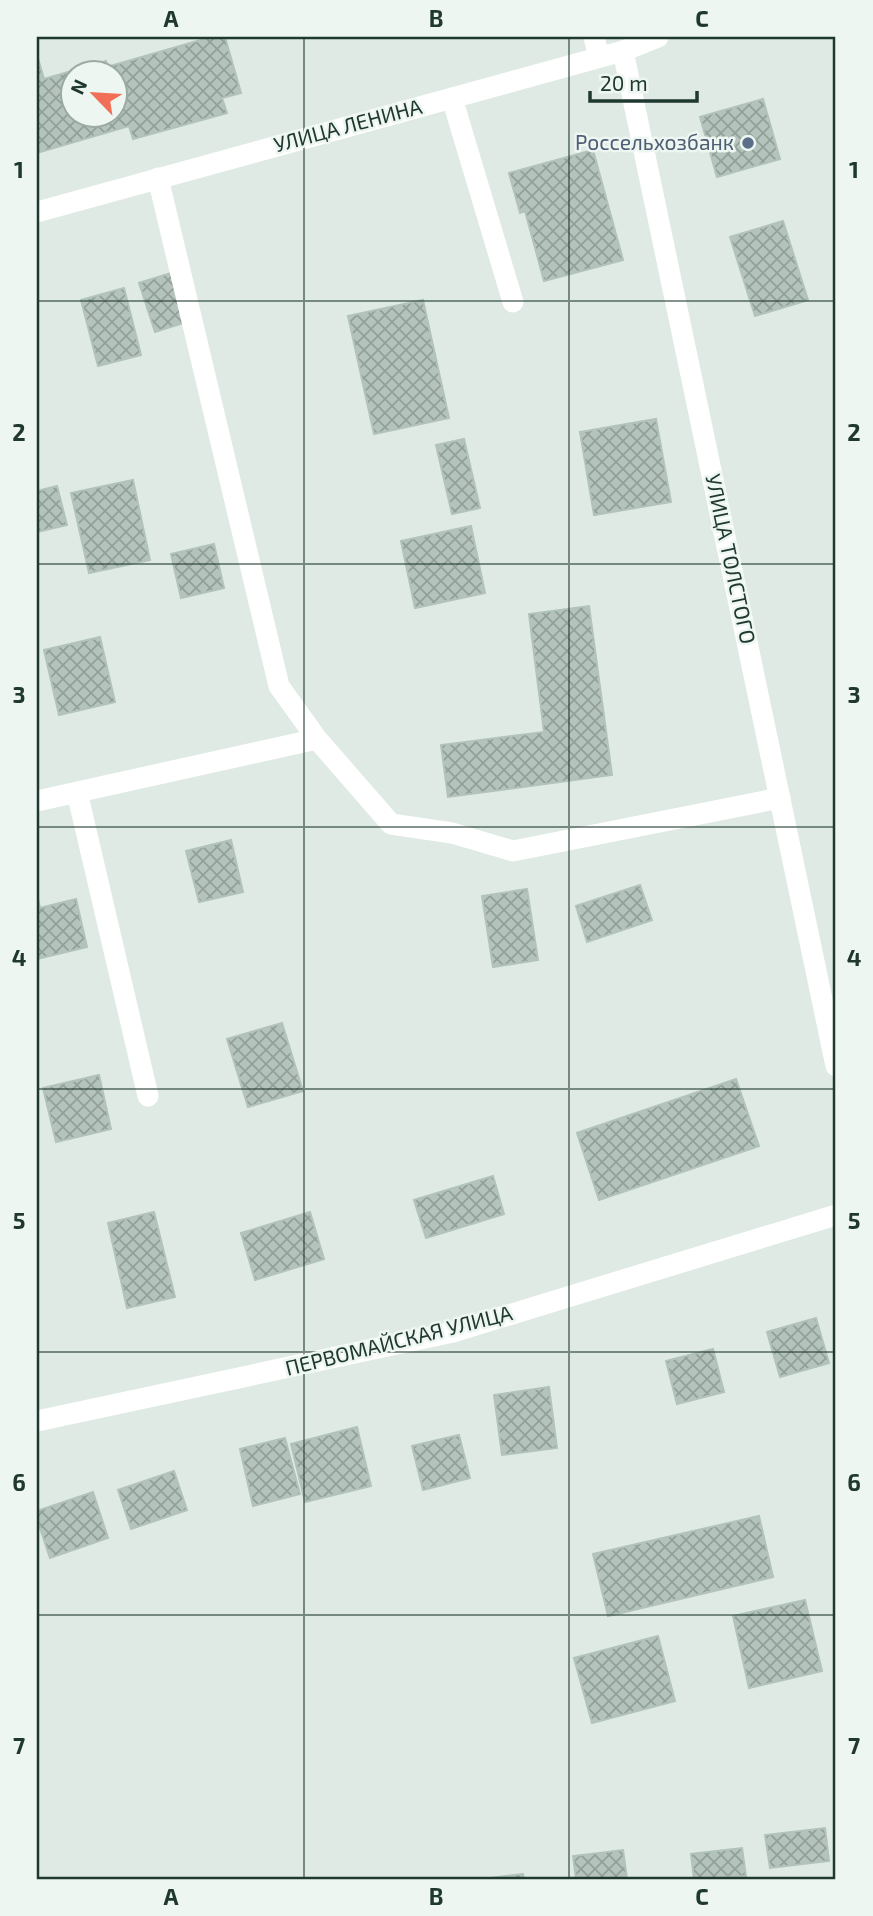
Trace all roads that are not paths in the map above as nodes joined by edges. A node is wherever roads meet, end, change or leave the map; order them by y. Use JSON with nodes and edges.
{"nodes":[{"id":1,"x":658,"y":37,"type":"edge"},
{"id":2,"x":596,"y":47,"type":"edge"},
{"id":3,"x":623,"y":51,"type":"junction"},
{"id":4,"x":452,"y":98,"type":"junction"},
{"id":5,"x":158,"y":178,"type":"junction"},
{"id":6,"x":37,"y":212,"type":"edge"},
{"id":7,"x":513,"y":302,"type":"dead end"},
{"id":8,"x":317,"y":739,"type":"junction"},
{"id":9,"x":77,"y":792,"type":"junction"},
{"id":10,"x":780,"y":798,"type":"junction"},
{"id":11,"x":37,"y":801,"type":"edge"},
{"id":12,"x":836,"y":1066,"type":"edge"},
{"id":13,"x":148,"y":1096,"type":"dead end"},
{"id":14,"x":836,"y":1215,"type":"edge"},
{"id":15,"x":37,"y":1422,"type":"edge"}],
"edges":[{"from":1,"to":3,"type":"street","name":"УЛИЦА ЛЕНИНА"},
{"from":2,"to":3,"type":"street","name":"УЛИЦА ЛЕНИНА"},
{"from":2,"to":4,"type":"street","name":"УЛИЦА ЛЕНИНА"},
{"from":3,"to":10,"type":"street","name":"УЛИЦА ТОЛСТОГО"},
{"from":4,"to":5,"type":"street","name":"УЛИЦА ЛЕНИНА"},
{"from":4,"to":7,"type":"street"},
{"from":5,"to":6,"type":"street","name":"УЛИЦА ЛЕНИНА"},
{"from":5,"to":8,"type":"street"},
{"from":8,"to":9,"type":"street"},
{"from":8,"to":10,"type":"street"},
{"from":9,"to":11,"type":"street"},
{"from":9,"to":13,"type":"street"},
{"from":10,"to":12,"type":"street","name":"УЛИЦА ТОЛСТОГО"},
{"from":14,"to":15,"type":"street","name":"ПЕРВОМАЙСКАЯ УЛИЦА"}]}
